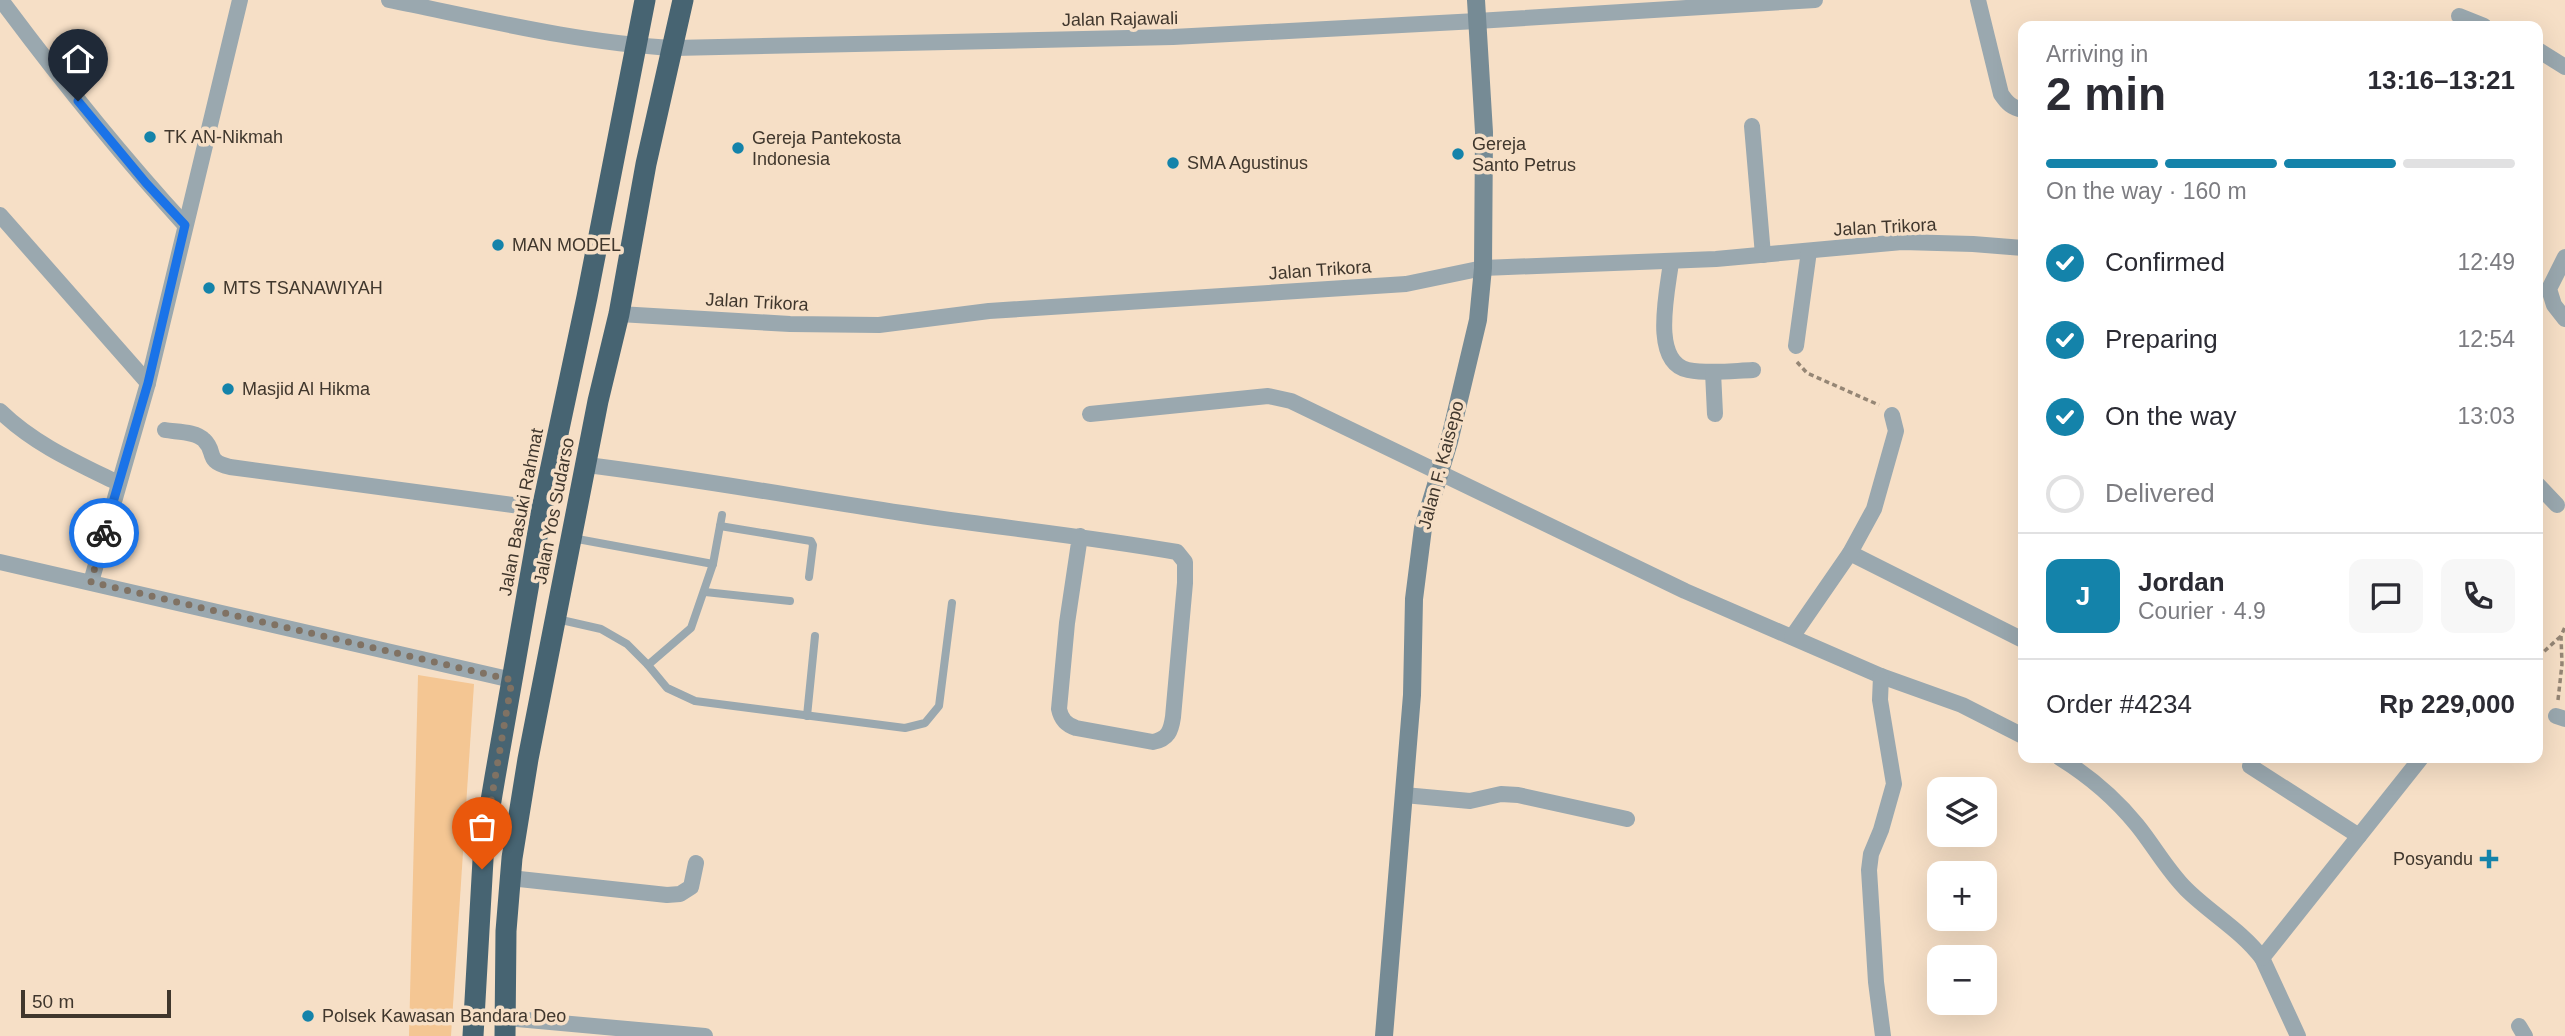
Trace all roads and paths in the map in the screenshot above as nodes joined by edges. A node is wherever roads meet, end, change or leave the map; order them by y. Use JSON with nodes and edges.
{"nodes":[{"id":1,"x":1,"y":0,"type":"edge"},
{"id":2,"x":240,"y":0,"type":"edge"},
{"id":3,"x":389,"y":0,"type":"edge"},
{"id":4,"x":645,"y":0,"type":"edge"},
{"id":5,"x":683,"y":0,"type":"edge"},
{"id":6,"x":1476,"y":0,"type":"edge"},
{"id":7,"x":1815,"y":0,"type":"edge"},
{"id":8,"x":1978,"y":0,"type":"edge"},
{"id":9,"x":419,"y":3,"type":"edge"},
{"id":10,"x":1661,"y":5,"type":"edge"},
{"id":11,"x":2459,"y":16,"type":"dead end"},
{"id":12,"x":2472,"y":21,"type":"edge"},
{"id":13,"x":1477,"y":22,"type":"junction"},
{"id":14,"x":636,"y":46,"type":"junction"},
{"id":15,"x":674,"y":48,"type":"junction"},
{"id":16,"x":2543,"y":53,"type":"edge"},
{"id":17,"x":2565,"y":67,"type":"edge"},
{"id":18,"x":2018,"y":109,"type":"edge"},
{"id":19,"x":1752,"y":126,"type":"dead end"},
{"id":20,"x":0,"y":215,"type":"edge"},
{"id":21,"x":185,"y":225,"type":"junction"},
{"id":22,"x":2018,"y":248,"type":"edge"},
{"id":23,"x":1810,"y":251,"type":"junction"},
{"id":24,"x":1763,"y":255,"type":"junction"},
{"id":25,"x":2565,"y":257,"type":"edge"},
{"id":26,"x":1671,"y":262,"type":"junction"},
{"id":27,"x":1483,"y":268,"type":"junction"},
{"id":28,"x":619,"y":314,"type":"junction"},
{"id":29,"x":2565,"y":319,"type":"edge"},
{"id":30,"x":1796,"y":346,"type":"joint"},
{"id":31,"x":1753,"y":370,"type":"dead end"},
{"id":32,"x":1713,"y":372,"type":"junction"},
{"id":33,"x":148,"y":383,"type":"junction"},
{"id":34,"x":0,"y":411,"type":"edge"},
{"id":35,"x":1090,"y":414,"type":"dead end"},
{"id":36,"x":1714,"y":414,"type":"dead end"},
{"id":37,"x":1892,"y":415,"type":"joint"},
{"id":38,"x":165,"y":430,"type":"dead end"},
{"id":39,"x":587,"y":464,"type":"junction"},
{"id":40,"x":1439,"y":472,"type":"junction"},
{"id":41,"x":118,"y":483,"type":"junction"},
{"id":42,"x":2543,"y":490,"type":"edge"},
{"id":43,"x":2557,"y":505,"type":"dead end"},
{"id":44,"x":542,"y":509,"type":"junction"},
{"id":45,"x":722,"y":515,"type":"dead end"},
{"id":46,"x":720,"y":526,"type":"junction"},
{"id":47,"x":1080,"y":536,"type":"junction"},
{"id":48,"x":572,"y":538,"type":"junction"},
{"id":49,"x":1850,"y":553,"type":"junction"},
{"id":50,"x":0,"y":562,"type":"edge"},
{"id":51,"x":713,"y":564,"type":"junction"},
{"id":52,"x":809,"y":577,"type":"dead end"},
{"id":53,"x":91,"y":582,"type":"junction"},
{"id":54,"x":705,"y":592,"type":"junction"},
{"id":55,"x":790,"y":601,"type":"dead end"},
{"id":56,"x":952,"y":603,"type":"dead end"},
{"id":57,"x":525,"y":612,"type":"junction"},
{"id":58,"x":557,"y":619,"type":"junction"},
{"id":59,"x":2565,"y":627,"type":"edge"},
{"id":60,"x":815,"y":636,"type":"dead end"},
{"id":61,"x":2561,"y":636,"type":"junction"},
{"id":62,"x":1792,"y":637,"type":"junction"},
{"id":63,"x":2018,"y":637,"type":"edge"},
{"id":64,"x":2543,"y":652,"type":"edge"},
{"id":65,"x":648,"y":665,"type":"junction"},
{"id":66,"x":1881,"y":676,"type":"junction"},
{"id":67,"x":512,"y":680,"type":"junction"},
{"id":68,"x":807,"y":716,"type":"junction"},
{"id":69,"x":2561,"y":718,"type":"edge"},
{"id":70,"x":2018,"y":733,"type":"edge"},
{"id":71,"x":2068,"y":763,"type":"edge"},
{"id":72,"x":2417,"y":763,"type":"edge"},
{"id":73,"x":2250,"y":766,"type":"dead end"},
{"id":74,"x":1404,"y":795,"type":"junction"},
{"id":75,"x":1627,"y":819,"type":"dead end"},
{"id":76,"x":2359,"y":836,"type":"junction"},
{"id":77,"x":696,"y":863,"type":"dead end"},
{"id":78,"x":510,"y":878,"type":"junction"},
{"id":79,"x":2262,"y":958,"type":"junction"},
{"id":80,"x":505,"y":1027,"type":"edge"},
{"id":81,"x":473,"y":1036,"type":"edge"},
{"id":82,"x":705,"y":1036,"type":"edge"},
{"id":83,"x":1384,"y":1036,"type":"edge"},
{"id":84,"x":1883,"y":1036,"type":"edge"},
{"id":85,"x":2298,"y":1036,"type":"edge"}],
"edges":[{"from":1,"to":21,"type":"street"},
{"from":2,"to":21,"type":"street"},
{"from":3,"to":9,"type":"street","name":"Jalan Rajawali"},
{"from":4,"to":14,"type":"highway","name":"Jalan Basuki Rahmat"},
{"from":5,"to":15,"type":"highway","name":"Jalan Yos Sudarso"},
{"from":6,"to":13,"type":"street","name":"Jalan F. Kaisepo"},
{"from":7,"to":10,"type":"street","name":"Jalan Rajawali"},
{"from":8,"to":18,"type":"street"},
{"from":9,"to":14,"type":"street","name":"Jalan Rajawali"},
{"from":10,"to":13,"type":"street","name":"Jalan Rajawali"},
{"from":11,"to":12,"type":"street"},
{"from":13,"to":15,"type":"street","name":"Jalan Rajawali"},
{"from":13,"to":27,"type":"street","name":"Jalan F. Kaisepo"},
{"from":14,"to":15,"type":"street","name":"Jalan Rajawali"},
{"from":14,"to":44,"type":"highway","name":"Jalan Basuki Rahmat"},
{"from":15,"to":28,"type":"highway","name":"Jalan Yos Sudarso"},
{"from":16,"to":17,"type":"street"},
{"from":19,"to":24,"type":"street"},
{"from":20,"to":33,"type":"street"},
{"from":21,"to":33,"type":"street"},
{"from":22,"to":23,"type":"street","name":"Jalan Trikora"},
{"from":23,"to":24,"type":"street","name":"Jalan Trikora"},
{"from":23,"to":30,"type":"street"},
{"from":24,"to":26,"type":"street","name":"Jalan Trikora"},
{"from":25,"to":29,"type":"street"},
{"from":26,"to":27,"type":"street","name":"Jalan Trikora"},
{"from":26,"to":32,"type":"street"},
{"from":27,"to":28,"type":"street","name":"Jalan Trikora"},
{"from":27,"to":40,"type":"street","name":"Jalan F. Kaisepo"},
{"from":28,"to":39,"type":"highway","name":"Jalan Yos Sudarso"},
{"from":30,"to":37,"type":"path"},
{"from":31,"to":32,"type":"street"},
{"from":32,"to":36,"type":"street"},
{"from":33,"to":41,"type":"street"},
{"from":34,"to":41,"type":"street"},
{"from":35,"to":40,"type":"street"},
{"from":37,"to":49,"type":"street"},
{"from":38,"to":44,"type":"street"},
{"from":39,"to":47,"type":"street"},
{"from":39,"to":48,"type":"highway","name":"Jalan Yos Sudarso"},
{"from":40,"to":62,"type":"street"},
{"from":40,"to":74,"type":"street","name":"Jalan F. Kaisepo"},
{"from":41,"to":53,"type":"street"},
{"from":42,"to":43,"type":"street"},
{"from":44,"to":57,"type":"highway","name":"Jalan Basuki Rahmat"},
{"from":45,"to":46,"type":"lane"},
{"from":46,"to":51,"type":"lane"},
{"from":46,"to":52,"type":"lane"},
{"from":47,"to":47,"type":"street"},
{"from":48,"to":51,"type":"lane"},
{"from":48,"to":58,"type":"highway","name":"Jalan Yos Sudarso"},
{"from":49,"to":62,"type":"street"},
{"from":49,"to":63,"type":"street"},
{"from":50,"to":53,"type":"street"},
{"from":51,"to":54,"type":"lane"},
{"from":53,"to":67,"type":"street"},
{"from":54,"to":55,"type":"lane"},
{"from":54,"to":65,"type":"lane"},
{"from":56,"to":68,"type":"lane"},
{"from":57,"to":58,"type":"highway"},
{"from":57,"to":67,"type":"highway","name":"Jalan Basuki Rahmat"},
{"from":58,"to":65,"type":"lane"},
{"from":58,"to":78,"type":"highway","name":"Jalan Yos Sudarso"},
{"from":59,"to":61,"type":"path"},
{"from":60,"to":68,"type":"lane"},
{"from":61,"to":64,"type":"path"},
{"from":61,"to":69,"type":"path"},
{"from":62,"to":66,"type":"street"},
{"from":65,"to":68,"type":"lane"},
{"from":66,"to":70,"type":"street"},
{"from":66,"to":84,"type":"street"},
{"from":67,"to":81,"type":"highway","name":"Jalan Basuki Rahmat"},
{"from":71,"to":79,"type":"street"},
{"from":72,"to":76,"type":"street"},
{"from":73,"to":76,"type":"street"},
{"from":74,"to":75,"type":"street"},
{"from":74,"to":83,"type":"street","name":"Jalan F. Kaisepo"},
{"from":76,"to":79,"type":"street"},
{"from":77,"to":78,"type":"street"},
{"from":78,"to":80,"type":"highway","name":"Jalan Yos Sudarso"},
{"from":79,"to":85,"type":"street"},
{"from":80,"to":82,"type":"street"}]}
